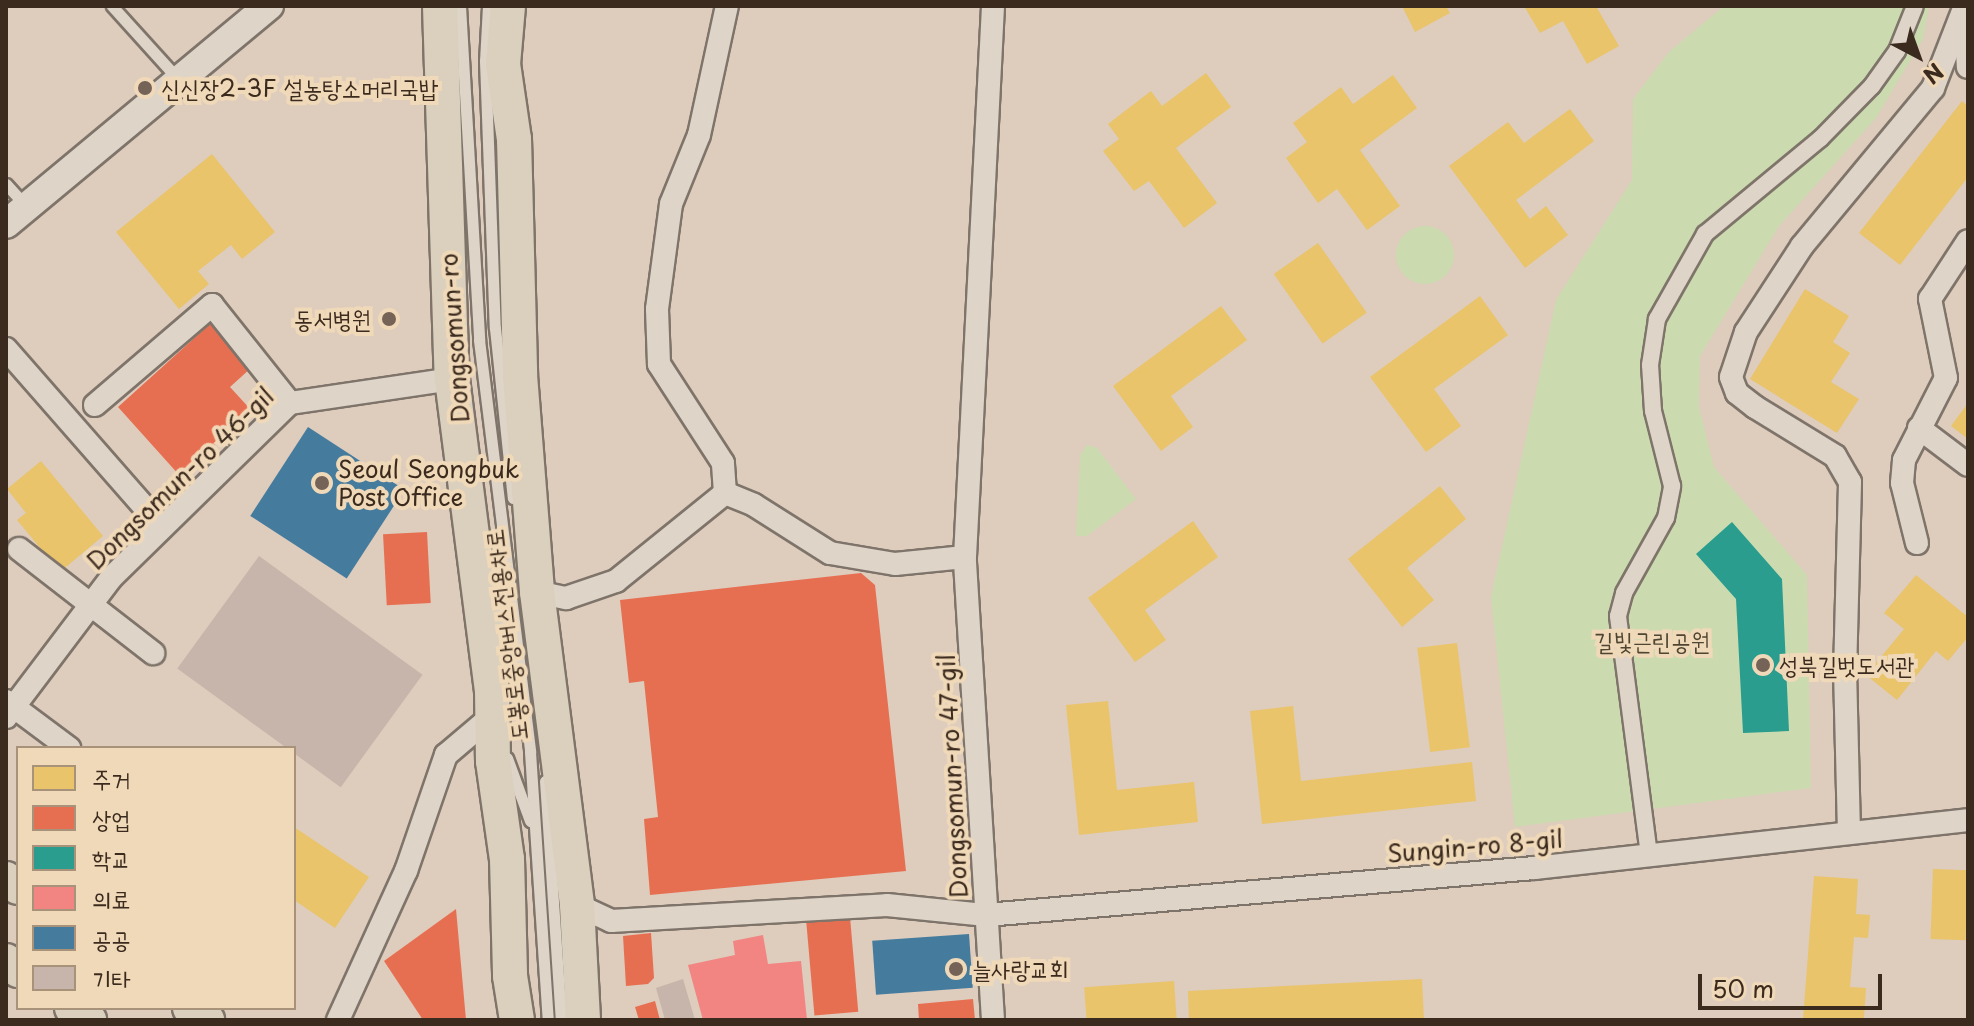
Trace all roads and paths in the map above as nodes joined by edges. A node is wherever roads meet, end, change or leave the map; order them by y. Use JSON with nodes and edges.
{"nodes":[{"id":1,"x":112,"y":6,"type":"edge"},
{"id":2,"x":269,"y":6,"type":"edge"},
{"id":3,"x":440,"y":6,"type":"edge"},
{"id":4,"x":460,"y":6,"type":"edge"},
{"id":5,"x":488,"y":6,"type":"edge"},
{"id":6,"x":508,"y":6,"type":"edge"},
{"id":7,"x":727,"y":6,"type":"edge"},
{"id":8,"x":993,"y":6,"type":"edge"},
{"id":9,"x":1915,"y":6,"type":"edge"},
{"id":10,"x":1965,"y":6,"type":"edge"},
{"id":11,"x":1968,"y":22,"type":"edge"},
{"id":12,"x":1968,"y":67,"type":"edge"},
{"id":13,"x":178,"y":79,"type":"junction"},
{"id":14,"x":6,"y":184,"type":"edge"},
{"id":15,"x":16,"y":215,"type":"edge"},
{"id":16,"x":1968,"y":241,"type":"edge"},
{"id":17,"x":6,"y":349,"type":"edge"},
{"id":18,"x":452,"y":379,"type":"junction"},
{"id":19,"x":290,"y":403,"type":"junction"},
{"id":20,"x":95,"y":405,"type":"dead end"},
{"id":21,"x":1919,"y":428,"type":"junction"},
{"id":22,"x":1968,"y":465,"type":"edge"},
{"id":23,"x":725,"y":493,"type":"junction"},
{"id":24,"x":161,"y":526,"type":"junction"},
{"id":25,"x":501,"y":538,"type":"junction"},
{"id":26,"x":1917,"y":543,"type":"dead end"},
{"id":27,"x":19,"y":549,"type":"dead end"},
{"id":28,"x":965,"y":557,"type":"junction"},
{"id":29,"x":537,"y":592,"type":"junction"},
{"id":30,"x":91,"y":603,"type":"junction"},
{"id":31,"x":153,"y":653,"type":"dead end"},
{"id":32,"x":492,"y":703,"type":"junction"},
{"id":33,"x":8,"y":708,"type":"edge"},
{"id":34,"x":66,"y":746,"type":"edge"},
{"id":35,"x":1968,"y":820,"type":"edge"},
{"id":36,"x":534,"y":833,"type":"junction"},
{"id":37,"x":1849,"y":833,"type":"junction"},
{"id":38,"x":1649,"y":855,"type":"junction"},
{"id":39,"x":577,"y":905,"type":"junction"},
{"id":40,"x":986,"y":915,"type":"junction"},
{"id":41,"x":510,"y":976,"type":"junction"},
{"id":42,"x":579,"y":1015,"type":"edge"},
{"id":43,"x":338,"y":1020,"type":"edge"},
{"id":44,"x":508,"y":1020,"type":"edge"},
{"id":45,"x":517,"y":1020,"type":"edge"},
{"id":46,"x":548,"y":1020,"type":"edge"},
{"id":47,"x":993,"y":1020,"type":"edge"}],
"edges":[{"from":1,"to":13,"type":"lane"},
{"from":2,"to":13,"type":"street"},
{"from":3,"to":18,"type":"main road","name":"Dongsomun-ro"},
{"from":4,"to":25,"type":"lane","name":"도봉로중앙버스전용차로"},
{"from":5,"to":42,"type":"lane","name":"도봉로중앙버스전용차로"},
{"from":6,"to":29,"type":"main road"},
{"from":7,"to":23,"type":"street"},
{"from":8,"to":28,"type":"street","name":"Dongsomun-ro 47-gil"},
{"from":9,"to":38,"type":"street"},
{"from":10,"to":37,"type":"street"},
{"from":11,"to":12,"type":"street"},
{"from":13,"to":15,"type":"street"},
{"from":14,"to":15,"type":"lane"},
{"from":16,"to":21,"type":"street"},
{"from":17,"to":24,"type":"street"},
{"from":18,"to":19,"type":"street","name":"Dongsomun-ro 46-gil"},
{"from":18,"to":32,"type":"main road","name":"Dongsomun-ro"},
{"from":19,"to":20,"type":"street"},
{"from":19,"to":24,"type":"street","name":"Dongsomun-ro 46-gil"},
{"from":21,"to":22,"type":"street"},
{"from":21,"to":26,"type":"street"},
{"from":23,"to":28,"type":"street"},
{"from":23,"to":29,"type":"street"},
{"from":24,"to":30,"type":"street","name":"Dongsomun-ro 46-gil"},
{"from":25,"to":32,"type":"lane"},
{"from":25,"to":36,"type":"lane"},
{"from":27,"to":30,"type":"street","name":"Dongsomun-ro 46-gil"},
{"from":28,"to":40,"type":"street","name":"Dongsomun-ro 47-gil"},
{"from":29,"to":39,"type":"main road"},
{"from":30,"to":31,"type":"street","name":"Dongsomun-ro 46-gil"},
{"from":30,"to":33,"type":"street","name":"Dongsomun-ro 46-gil"},
{"from":32,"to":36,"type":"lane"},
{"from":32,"to":41,"type":"main road","name":"Dongsomun-ro"},
{"from":32,"to":43,"type":"street"},
{"from":33,"to":34,"type":"street","name":"Dongsomun-ro 46-gil"},
{"from":35,"to":37,"type":"street","name":"Sungin-ro 8-gil"},
{"from":36,"to":46,"type":"lane"},
{"from":37,"to":38,"type":"street","name":"Sungin-ro 8-gil"},
{"from":38,"to":40,"type":"street","name":"Sungin-ro 8-gil"},
{"from":39,"to":40,"type":"street","name":"Dongsomun-ro 47-gil"},
{"from":39,"to":42,"type":"main road"},
{"from":40,"to":47,"type":"street"},
{"from":41,"to":44,"type":"main road"},
{"from":41,"to":45,"type":"main road","name":"Dongsomun-ro"}]}
